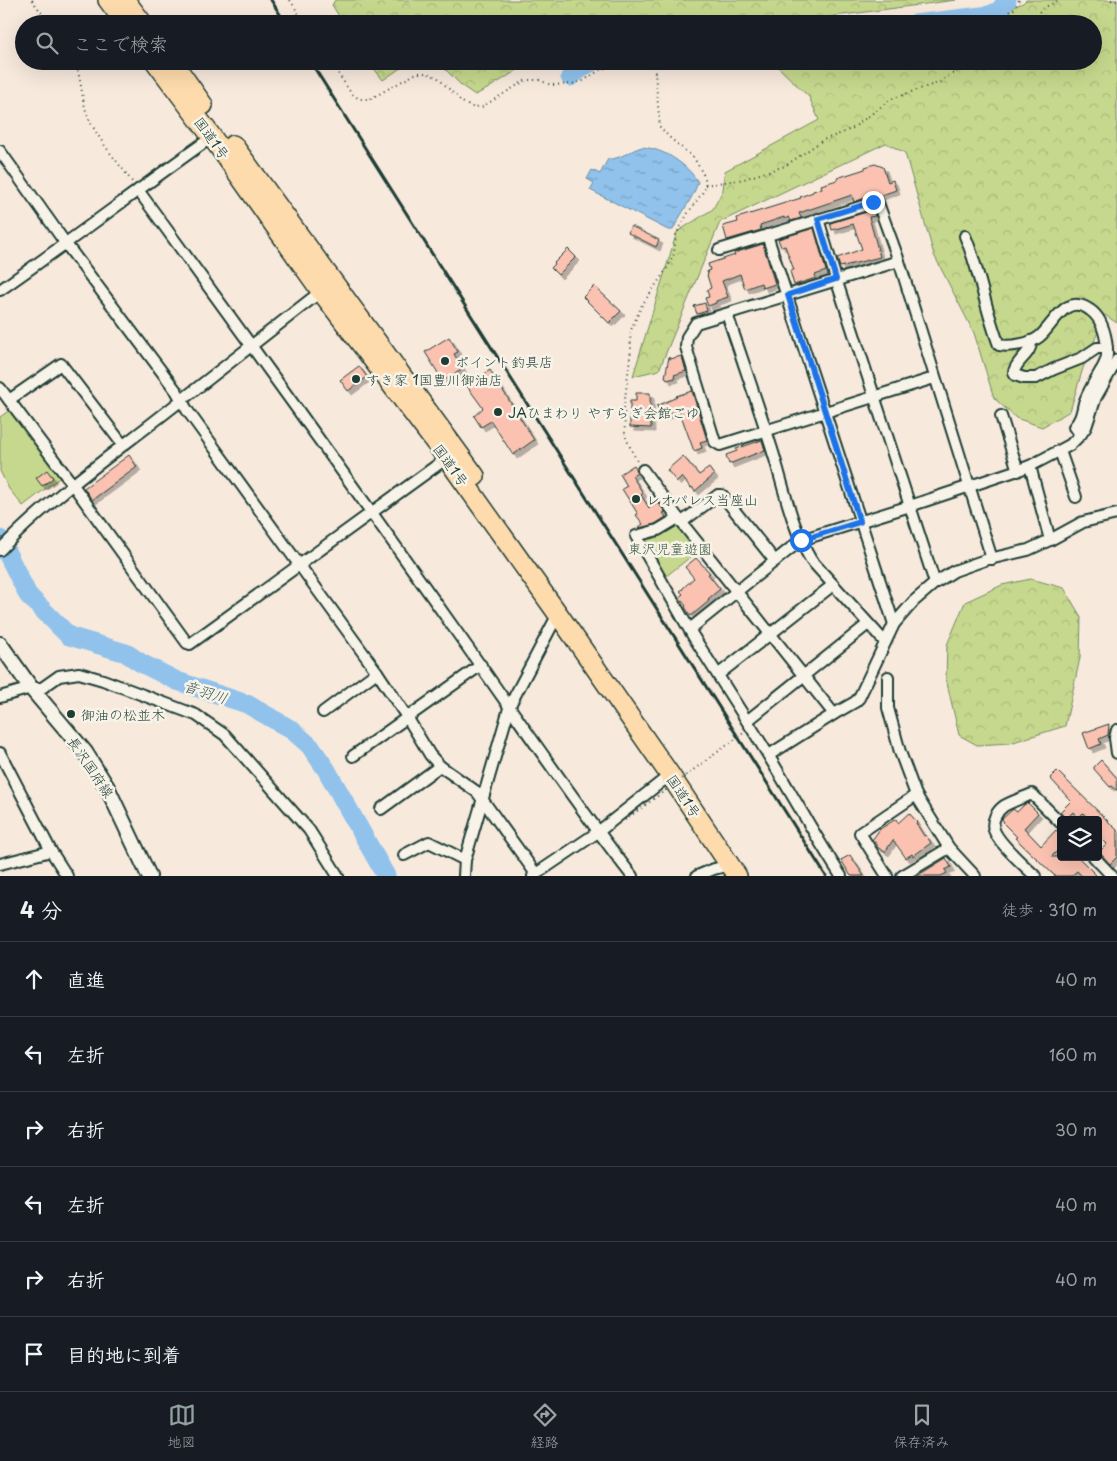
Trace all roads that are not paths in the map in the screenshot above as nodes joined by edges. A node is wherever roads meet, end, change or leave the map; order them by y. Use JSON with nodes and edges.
{"nodes":[{"id":1,"x":108,"y":0,"type":"edge"},
{"id":2,"x":125,"y":0,"type":"edge"},
{"id":3,"x":119,"y":15,"type":"edge"},
{"id":4,"x":136,"y":15,"type":"edge"},
{"id":5,"x":161,"y":70,"type":"edge"},
{"id":6,"x":178,"y":70,"type":"edge"},
{"id":7,"x":212,"y":137,"type":"junction"},
{"id":8,"x":0,"y":151,"type":"edge"},
{"id":9,"x":138,"y":190,"type":"junction"},
{"id":10,"x":818,"y":219,"type":"junction"},
{"id":11,"x":767,"y":235,"type":"junction"},
{"id":12,"x":965,"y":236,"type":"dead end"},
{"id":13,"x":66,"y":244,"type":"junction"},
{"id":14,"x":719,"y":250,"type":"dead end"},
{"id":15,"x":899,"y":261,"type":"junction"},
{"id":16,"x":836,"y":279,"type":"junction"},
{"id":17,"x":327,"y":286,"type":"junction"},
{"id":18,"x":0,"y":290,"type":"edge"},
{"id":19,"x":788,"y":295,"type":"junction"},
{"id":20,"x":727,"y":314,"type":"junction"},
{"id":21,"x":1030,"y":341,"type":"junction"},
{"id":22,"x":252,"y":346,"type":"junction"},
{"id":23,"x":1107,"y":348,"type":"junction"},
{"id":24,"x":1117,"y":360,"type":"edge"},
{"id":25,"x":934,"y":378,"type":"junction"},
{"id":26,"x":0,"y":388,"type":"edge"},
{"id":27,"x":874,"y":398,"type":"junction"},
{"id":28,"x":9,"y":400,"type":"junction"},
{"id":29,"x":182,"y":400,"type":"junction"},
{"id":30,"x":825,"y":413,"type":"junction"},
{"id":31,"x":1001,"y":416,"type":"dead end"},
{"id":32,"x":766,"y":431,"type":"junction"},
{"id":33,"x":1080,"y":434,"type":"junction"},
{"id":34,"x":123,"y":445,"type":"junction"},
{"id":35,"x":1060,"y":451,"type":"junction"},
{"id":36,"x":447,"y":458,"type":"junction"},
{"id":37,"x":1030,"y":466,"type":"junction"},
{"id":38,"x":643,"y":470,"type":"road end"},
{"id":39,"x":1018,"y":471,"type":"junction"},
{"id":40,"x":73,"y":485,"type":"junction"},
{"id":41,"x":969,"y":487,"type":"junction"},
{"id":42,"x":1076,"y":497,"type":"dead end"},
{"id":43,"x":910,"y":506,"type":"junction"},
{"id":44,"x":372,"y":513,"type":"junction"},
{"id":45,"x":1117,"y":514,"type":"edge"},
{"id":46,"x":680,"y":520,"type":"junction"},
{"id":47,"x":860,"y":522,"type":"junction"},
{"id":48,"x":801,"y":540,"type":"junction"},
{"id":49,"x":1050,"y":540,"type":"junction"},
{"id":50,"x":0,"y":550,"type":"edge"},
{"id":51,"x":992,"y":559,"type":"junction"},
{"id":52,"x":775,"y":561,"type":"junction"},
{"id":53,"x":301,"y":565,"type":"junction"},
{"id":54,"x":934,"y":583,"type":"junction"},
{"id":55,"x":833,"y":585,"type":"junction"},
{"id":56,"x":738,"y":592,"type":"junction"},
{"id":57,"x":558,"y":614,"type":"junction"},
{"id":58,"x":868,"y":624,"type":"junction"},
{"id":59,"x":894,"y":624,"type":"junction"},
{"id":60,"x":690,"y":629,"type":"junction"},
{"id":61,"x":770,"y":634,"type":"junction"},
{"id":62,"x":886,"y":642,"type":"junction"},
{"id":63,"x":0,"y":644,"type":"edge"},
{"id":64,"x":481,"y":665,"type":"junction"},
{"id":65,"x":377,"y":672,"type":"junction"},
{"id":66,"x":719,"y":674,"type":"junction"},
{"id":67,"x":803,"y":675,"type":"junction"},
{"id":68,"x":888,"y":678,"type":"dead end"},
{"id":69,"x":31,"y":688,"type":"junction"},
{"id":70,"x":0,"y":697,"type":"edge"},
{"id":71,"x":510,"y":706,"type":"junction"},
{"id":72,"x":323,"y":712,"type":"dead end"},
{"id":73,"x":834,"y":714,"type":"junction"},
{"id":74,"x":407,"y":717,"type":"junction"},
{"id":75,"x":747,"y":721,"type":"junction"},
{"id":76,"x":1117,"y":730,"type":"edge"},
{"id":77,"x":0,"y":753,"type":"edge"},
{"id":78,"x":1117,"y":753,"type":"edge"},
{"id":79,"x":769,"y":755,"type":"junction"},
{"id":80,"x":353,"y":756,"type":"dead end"},
{"id":81,"x":440,"y":766,"type":"junction"},
{"id":82,"x":670,"y":775,"type":"junction"},
{"id":83,"x":916,"y":795,"type":"junction"},
{"id":84,"x":482,"y":801,"type":"junction"},
{"id":85,"x":381,"y":808,"type":"dead end"},
{"id":86,"x":1057,"y":819,"type":"edge"},
{"id":87,"x":598,"y":832,"type":"junction"},
{"id":88,"x":949,"y":848,"type":"junction"},
{"id":89,"x":51,"y":851,"type":"junction"},
{"id":90,"x":404,"y":855,"type":"dead end"},
{"id":91,"x":465,"y":860,"type":"junction"},
{"id":92,"x":1098,"y":861,"type":"edge"},
{"id":93,"x":0,"y":864,"type":"edge"},
{"id":94,"x":734,"y":871,"type":"edge"},
{"id":95,"x":534,"y":875,"type":"edge"},
{"id":96,"x":67,"y":876,"type":"edge"},
{"id":97,"x":149,"y":876,"type":"edge"},
{"id":98,"x":338,"y":876,"type":"edge"},
{"id":99,"x":464,"y":876,"type":"edge"},
{"id":100,"x":632,"y":876,"type":"edge"},
{"id":101,"x":697,"y":876,"type":"edge"},
{"id":102,"x":747,"y":876,"type":"edge"},
{"id":103,"x":841,"y":876,"type":"edge"},
{"id":104,"x":887,"y":876,"type":"edge"},
{"id":105,"x":902,"y":876,"type":"edge"},
{"id":106,"x":975,"y":876,"type":"edge"},
{"id":107,"x":1035,"y":876,"type":"edge"},
{"id":108,"x":1112,"y":876,"type":"edge"}],
"edges":[{"from":1,"to":3,"type":"highway"},
{"from":2,"to":4,"type":"highway"},
{"from":5,"to":7,"type":"highway","name":"国道1号"},
{"from":6,"to":17,"type":"highway","name":"国道1号"},
{"from":7,"to":9,"type":"street"},
{"from":7,"to":17,"type":"highway","name":"国道1号"},
{"from":8,"to":13,"type":"street"},
{"from":9,"to":13,"type":"street"},
{"from":9,"to":22,"type":"street"},
{"from":10,"to":11,"type":"street"},
{"from":10,"to":15,"type":"street"},
{"from":10,"to":16,"type":"street"},
{"from":11,"to":14,"type":"street"},
{"from":11,"to":19,"type":"street"},
{"from":12,"to":21,"type":"street"},
{"from":13,"to":18,"type":"street"},
{"from":13,"to":29,"type":"street"},
{"from":15,"to":16,"type":"street"},
{"from":15,"to":25,"type":"street"},
{"from":16,"to":19,"type":"street"},
{"from":16,"to":27,"type":"street"},
{"from":17,"to":22,"type":"street"},
{"from":17,"to":36,"type":"highway","name":"国道1号"},
{"from":17,"to":102,"type":"highway","name":"国道1号"},
{"from":19,"to":20,"type":"street"},
{"from":19,"to":30,"type":"street"},
{"from":20,"to":32,"type":"street"},
{"from":20,"to":32,"type":"street"},
{"from":21,"to":23,"type":"street"},
{"from":21,"to":23,"type":"street"},
{"from":22,"to":29,"type":"street"},
{"from":22,"to":44,"type":"street"},
{"from":23,"to":33,"type":"street"},
{"from":24,"to":33,"type":"street"},
{"from":25,"to":27,"type":"street"},
{"from":25,"to":41,"type":"street"},
{"from":26,"to":28,"type":"street"},
{"from":27,"to":30,"type":"street"},
{"from":27,"to":43,"type":"street"},
{"from":28,"to":34,"type":"street"},
{"from":28,"to":40,"type":"street"},
{"from":29,"to":34,"type":"street"},
{"from":29,"to":53,"type":"street"},
{"from":30,"to":32,"type":"street"},
{"from":30,"to":47,"type":"street"},
{"from":31,"to":39,"type":"street"},
{"from":32,"to":48,"type":"street"},
{"from":33,"to":35,"type":"street"},
{"from":34,"to":40,"type":"street"},
{"from":35,"to":37,"type":"street"},
{"from":35,"to":42,"type":"street"},
{"from":36,"to":44,"type":"street"},
{"from":36,"to":57,"type":"highway","name":"国道1号"},
{"from":37,"to":39,"type":"street"},
{"from":37,"to":49,"type":"street"},
{"from":38,"to":46,"type":"street"},
{"from":39,"to":41,"type":"street"},
{"from":40,"to":50,"type":"street"},
{"from":40,"to":53,"type":"street"},
{"from":41,"to":43,"type":"street"},
{"from":41,"to":51,"type":"street"},
{"from":43,"to":47,"type":"street"},
{"from":43,"to":54,"type":"street"},
{"from":44,"to":53,"type":"street"},
{"from":44,"to":64,"type":"street"},
{"from":45,"to":49,"type":"street"},
{"from":46,"to":52,"type":"street"},
{"from":46,"to":56,"type":"street"},
{"from":46,"to":60,"type":"street"},
{"from":47,"to":48,"type":"street"},
{"from":47,"to":59,"type":"street"},
{"from":48,"to":52,"type":"street"},
{"from":48,"to":55,"type":"street"},
{"from":49,"to":51,"type":"street"},
{"from":51,"to":54,"type":"street"},
{"from":52,"to":56,"type":"street"},
{"from":53,"to":65,"type":"street"},
{"from":54,"to":59,"type":"street"},
{"from":55,"to":58,"type":"street"},
{"from":55,"to":61,"type":"street"},
{"from":56,"to":60,"type":"street"},
{"from":56,"to":61,"type":"street"},
{"from":57,"to":71,"type":"street"},
{"from":57,"to":82,"type":"highway","name":"国道1号"},
{"from":58,"to":62,"type":"street"},
{"from":58,"to":67,"type":"street"},
{"from":59,"to":62,"type":"street"},
{"from":60,"to":66,"type":"street"},
{"from":61,"to":66,"type":"street"},
{"from":61,"to":67,"type":"street"},
{"from":62,"to":73,"type":"street"},
{"from":63,"to":69,"type":"main road","name":"長沢国府線"},
{"from":64,"to":71,"type":"street"},
{"from":64,"to":74,"type":"street"},
{"from":65,"to":72,"type":"street"},
{"from":65,"to":74,"type":"street"},
{"from":66,"to":75,"type":"street"},
{"from":67,"to":73,"type":"street"},
{"from":67,"to":75,"type":"street"},
{"from":68,"to":83,"type":"street"},
{"from":69,"to":70,"type":"street"},
{"from":69,"to":97,"type":"main road","name":"長沢国府線"},
{"from":69,"to":98,"type":"street"},
{"from":71,"to":84,"type":"street"},
{"from":71,"to":87,"type":"street"},
{"from":73,"to":79,"type":"street"},
{"from":74,"to":80,"type":"street"},
{"from":74,"to":81,"type":"street"},
{"from":75,"to":79,"type":"street"},
{"from":76,"to":78,"type":"street"},
{"from":77,"to":89,"type":"street"},
{"from":79,"to":103,"type":"street"},
{"from":81,"to":84,"type":"street"},
{"from":81,"to":85,"type":"street"},
{"from":82,"to":87,"type":"street"},
{"from":82,"to":94,"type":"highway","name":"国道1号"},
{"from":83,"to":88,"type":"street"},
{"from":83,"to":104,"type":"street"},
{"from":84,"to":91,"type":"street"},
{"from":84,"to":95,"type":"street"},
{"from":86,"to":107,"type":"street"},
{"from":87,"to":95,"type":"street"},
{"from":87,"to":100,"type":"street"},
{"from":88,"to":105,"type":"street"},
{"from":88,"to":106,"type":"street"},
{"from":89,"to":93,"type":"street"},
{"from":89,"to":96,"type":"street"},
{"from":90,"to":91,"type":"street"},
{"from":91,"to":99,"type":"street"},
{"from":92,"to":108,"type":"street"},
{"from":94,"to":101,"type":"street"}]}
